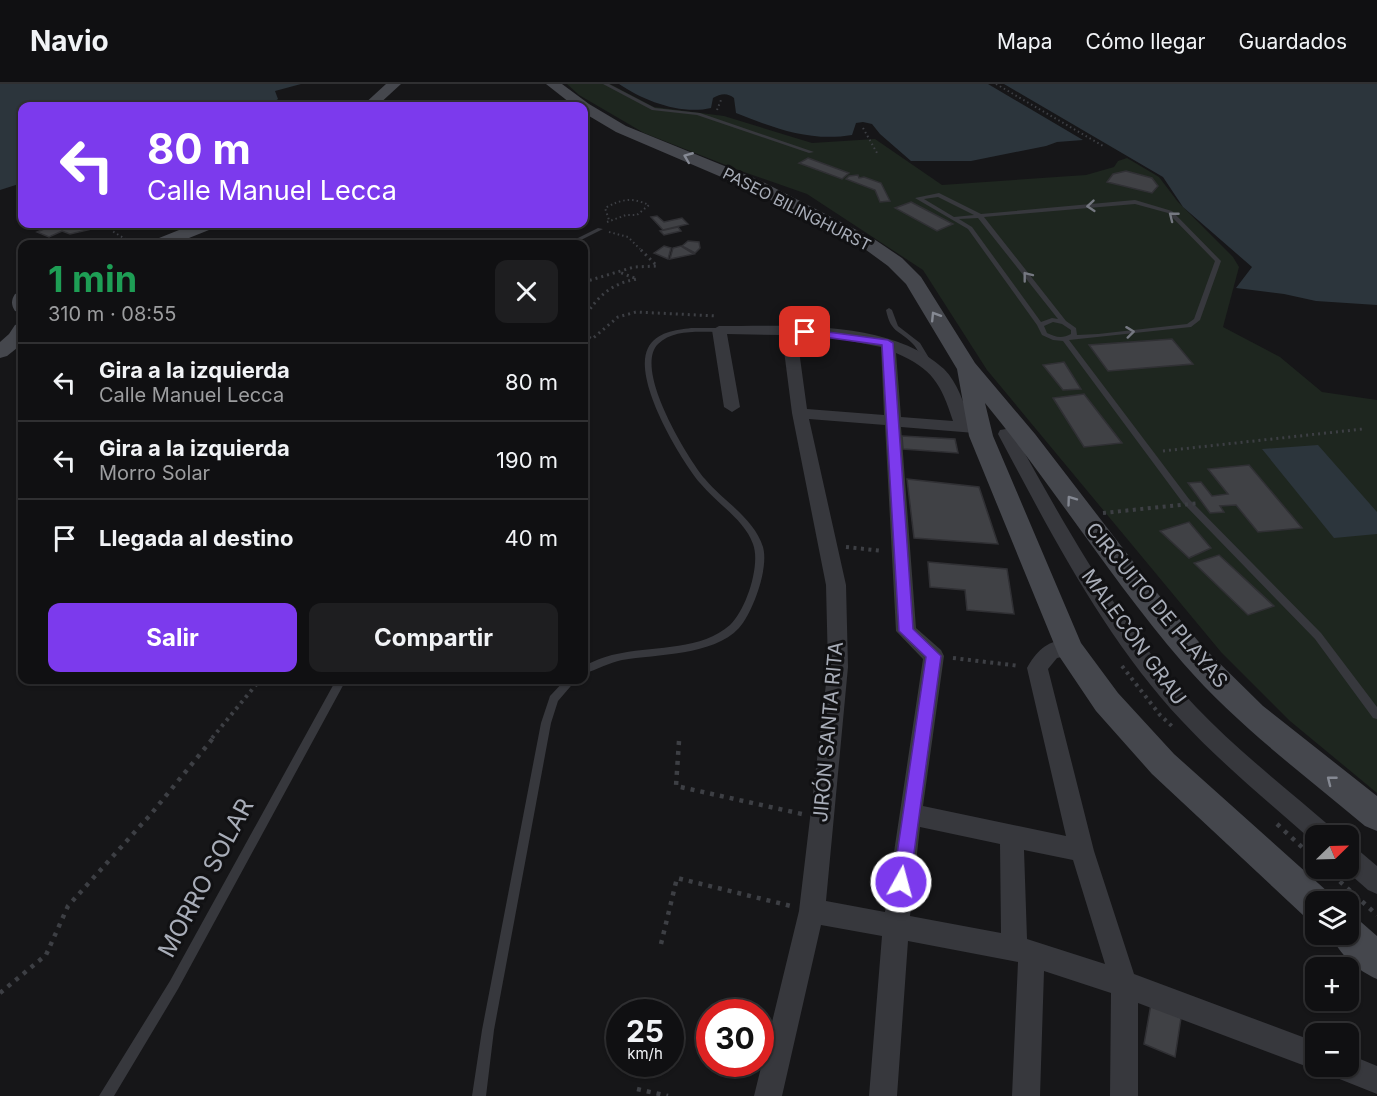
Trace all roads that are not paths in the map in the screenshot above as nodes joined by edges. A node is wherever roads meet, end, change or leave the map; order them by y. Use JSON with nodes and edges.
{"nodes":[{"id":1,"x":394,"y":84,"type":"edge"},
{"id":2,"x":553,"y":84,"type":"edge"},
{"id":3,"x":605,"y":84,"type":"edge"},
{"id":4,"x":374,"y":102,"type":"edge"},
{"id":5,"x":576,"y":102,"type":"edge"},
{"id":6,"x":588,"y":110,"type":"edge"},
{"id":7,"x":811,"y":152,"type":"dead end"},
{"id":8,"x":959,"y":205,"type":"junction"},
{"id":9,"x":937,"y":208,"type":"junction"},
{"id":10,"x":979,"y":215,"type":"junction"},
{"id":11,"x":956,"y":218,"type":"junction"},
{"id":12,"x":198,"y":228,"type":"edge"},
{"id":13,"x":600,"y":229,"type":"road end"},
{"id":14,"x":170,"y":240,"type":"edge"},
{"id":15,"x":577,"y":240,"type":"edge"},
{"id":16,"x":890,"y":310,"type":"dead end"},
{"id":17,"x":1064,"y":322,"type":"junction"},
{"id":18,"x":1041,"y":325,"type":"junction"},
{"id":19,"x":719,"y":330,"type":"junction"},
{"id":20,"x":789,"y":331,"type":"junction"},
{"id":21,"x":18,"y":335,"type":"edge"},
{"id":22,"x":1069,"y":338,"type":"junction"},
{"id":23,"x":888,"y":343,"type":"junction"},
{"id":24,"x":0,"y":352,"type":"edge"},
{"id":25,"x":928,"y":363,"type":"junction"},
{"id":26,"x":966,"y":366,"type":"junction"},
{"id":27,"x":732,"y":407,"type":"dead end"},
{"id":28,"x":800,"y":413,"type":"junction"},
{"id":29,"x":893,"y":421,"type":"junction"},
{"id":30,"x":971,"y":428,"type":"junction"},
{"id":31,"x":1009,"y":428,"type":"junction"},
{"id":32,"x":1069,"y":648,"type":"junction"},
{"id":33,"x":588,"y":668,"type":"edge"},
{"id":34,"x":338,"y":684,"type":"edge"},
{"id":35,"x":567,"y":684,"type":"edge"},
{"id":36,"x":1377,"y":716,"type":"edge"},
{"id":37,"x":909,"y":814,"type":"junction"},
{"id":38,"x":1377,"y":816,"type":"edge"},
{"id":39,"x":1312,"y":825,"type":"edge"},
{"id":40,"x":1012,"y":836,"type":"junction"},
{"id":41,"x":1082,"y":850,"type":"junction"},
{"id":42,"x":1359,"y":866,"type":"edge"},
{"id":43,"x":1377,"y":882,"type":"edge"},
{"id":44,"x":1305,"y":894,"type":"edge"},
{"id":45,"x":812,"y":911,"type":"junction"},
{"id":46,"x":896,"y":927,"type":"junction"},
{"id":47,"x":1359,"y":944,"type":"edge"},
{"id":48,"x":1023,"y":951,"type":"junction"},
{"id":49,"x":1377,"y":961,"type":"edge"},
{"id":50,"x":1124,"y":984,"type":"junction"},
{"id":51,"x":1305,"y":1052,"type":"edge"},
{"id":52,"x":1359,"y":1073,"type":"edge"},
{"id":53,"x":1377,"y":1080,"type":"edge"},
{"id":54,"x":106,"y":1096,"type":"edge"},
{"id":55,"x":479,"y":1096,"type":"edge"},
{"id":56,"x":768,"y":1096,"type":"edge"},
{"id":57,"x":883,"y":1096,"type":"edge"},
{"id":58,"x":1026,"y":1096,"type":"edge"},
{"id":59,"x":1124,"y":1096,"type":"edge"}],
"edges":[{"from":1,"to":4,"type":"main road"},
{"from":2,"to":5,"type":"main road","name":"PASEO BILINGHURST"},
{"from":3,"to":7,"type":"lane"},
{"from":26,"to":6,"type":"main road","name":"PASEO BILINGHURST","one_way":true},
{"from":8,"to":9,"type":"lane"},
{"from":8,"to":9,"type":"lane"},
{"from":8,"to":10,"type":"lane"},
{"from":9,"to":11,"type":"lane"},
{"from":10,"to":11,"type":"lane"},
{"from":17,"to":10,"type":"lane","one_way":true},
{"from":22,"to":10,"type":"lane","one_way":true},
{"from":11,"to":18,"type":"lane"},
{"from":12,"to":14,"type":"main road"},
{"from":13,"to":15,"type":"lane"},
{"from":16,"to":25,"type":"lane"},
{"from":17,"to":18,"type":"lane"},
{"from":17,"to":22,"type":"lane"},
{"from":18,"to":22,"type":"lane"},
{"from":19,"to":20,"type":"street"},
{"from":19,"to":27,"type":"street"},
{"from":19,"to":33,"type":"lane"},
{"from":20,"to":23,"type":"street"},
{"from":20,"to":28,"type":"street","name":"JIRÓN SANTA RITA"},
{"from":21,"to":24,"type":"main road"},
{"from":22,"to":36,"type":"lane"},
{"from":23,"to":25,"type":"street"},
{"from":23,"to":29,"type":"street"},
{"from":25,"to":30,"type":"street"},
{"from":26,"to":30,"type":"main road"},
{"from":26,"to":31,"type":"main road","name":"CIRCUITO DE PLAYAS"},
{"from":28,"to":29,"type":"street"},
{"from":28,"to":45,"type":"street","name":"JIRÓN SANTA RITA"},
{"from":29,"to":30,"type":"street"},
{"from":29,"to":37,"type":"street"},
{"from":30,"to":31,"type":"main road"},
{"from":30,"to":32,"type":"main road"},
{"from":38,"to":31,"type":"main road","name":"CIRCUITO DE PLAYAS","one_way":true},
{"from":31,"to":39,"type":"street","name":"MALECÓN GRAU"},
{"from":32,"to":41,"type":"street"},
{"from":32,"to":44,"type":"main road"},
{"from":34,"to":54,"type":"lane","name":"MORRO SOLAR"},
{"from":35,"to":55,"type":"lane"},
{"from":37,"to":40,"type":"street"},
{"from":37,"to":46,"type":"street"},
{"from":40,"to":41,"type":"street"},
{"from":40,"to":48,"type":"street"},
{"from":41,"to":50,"type":"street"},
{"from":42,"to":43,"type":"street"},
{"from":45,"to":46,"type":"street"},
{"from":45,"to":56,"type":"street","name":"JIRÓN SANTA RITA"},
{"from":46,"to":48,"type":"street"},
{"from":46,"to":57,"type":"street"},
{"from":47,"to":49,"type":"main road"},
{"from":48,"to":50,"type":"street"},
{"from":48,"to":58,"type":"street"},
{"from":50,"to":51,"type":"street"},
{"from":50,"to":59,"type":"street"},
{"from":52,"to":53,"type":"street"}]}
